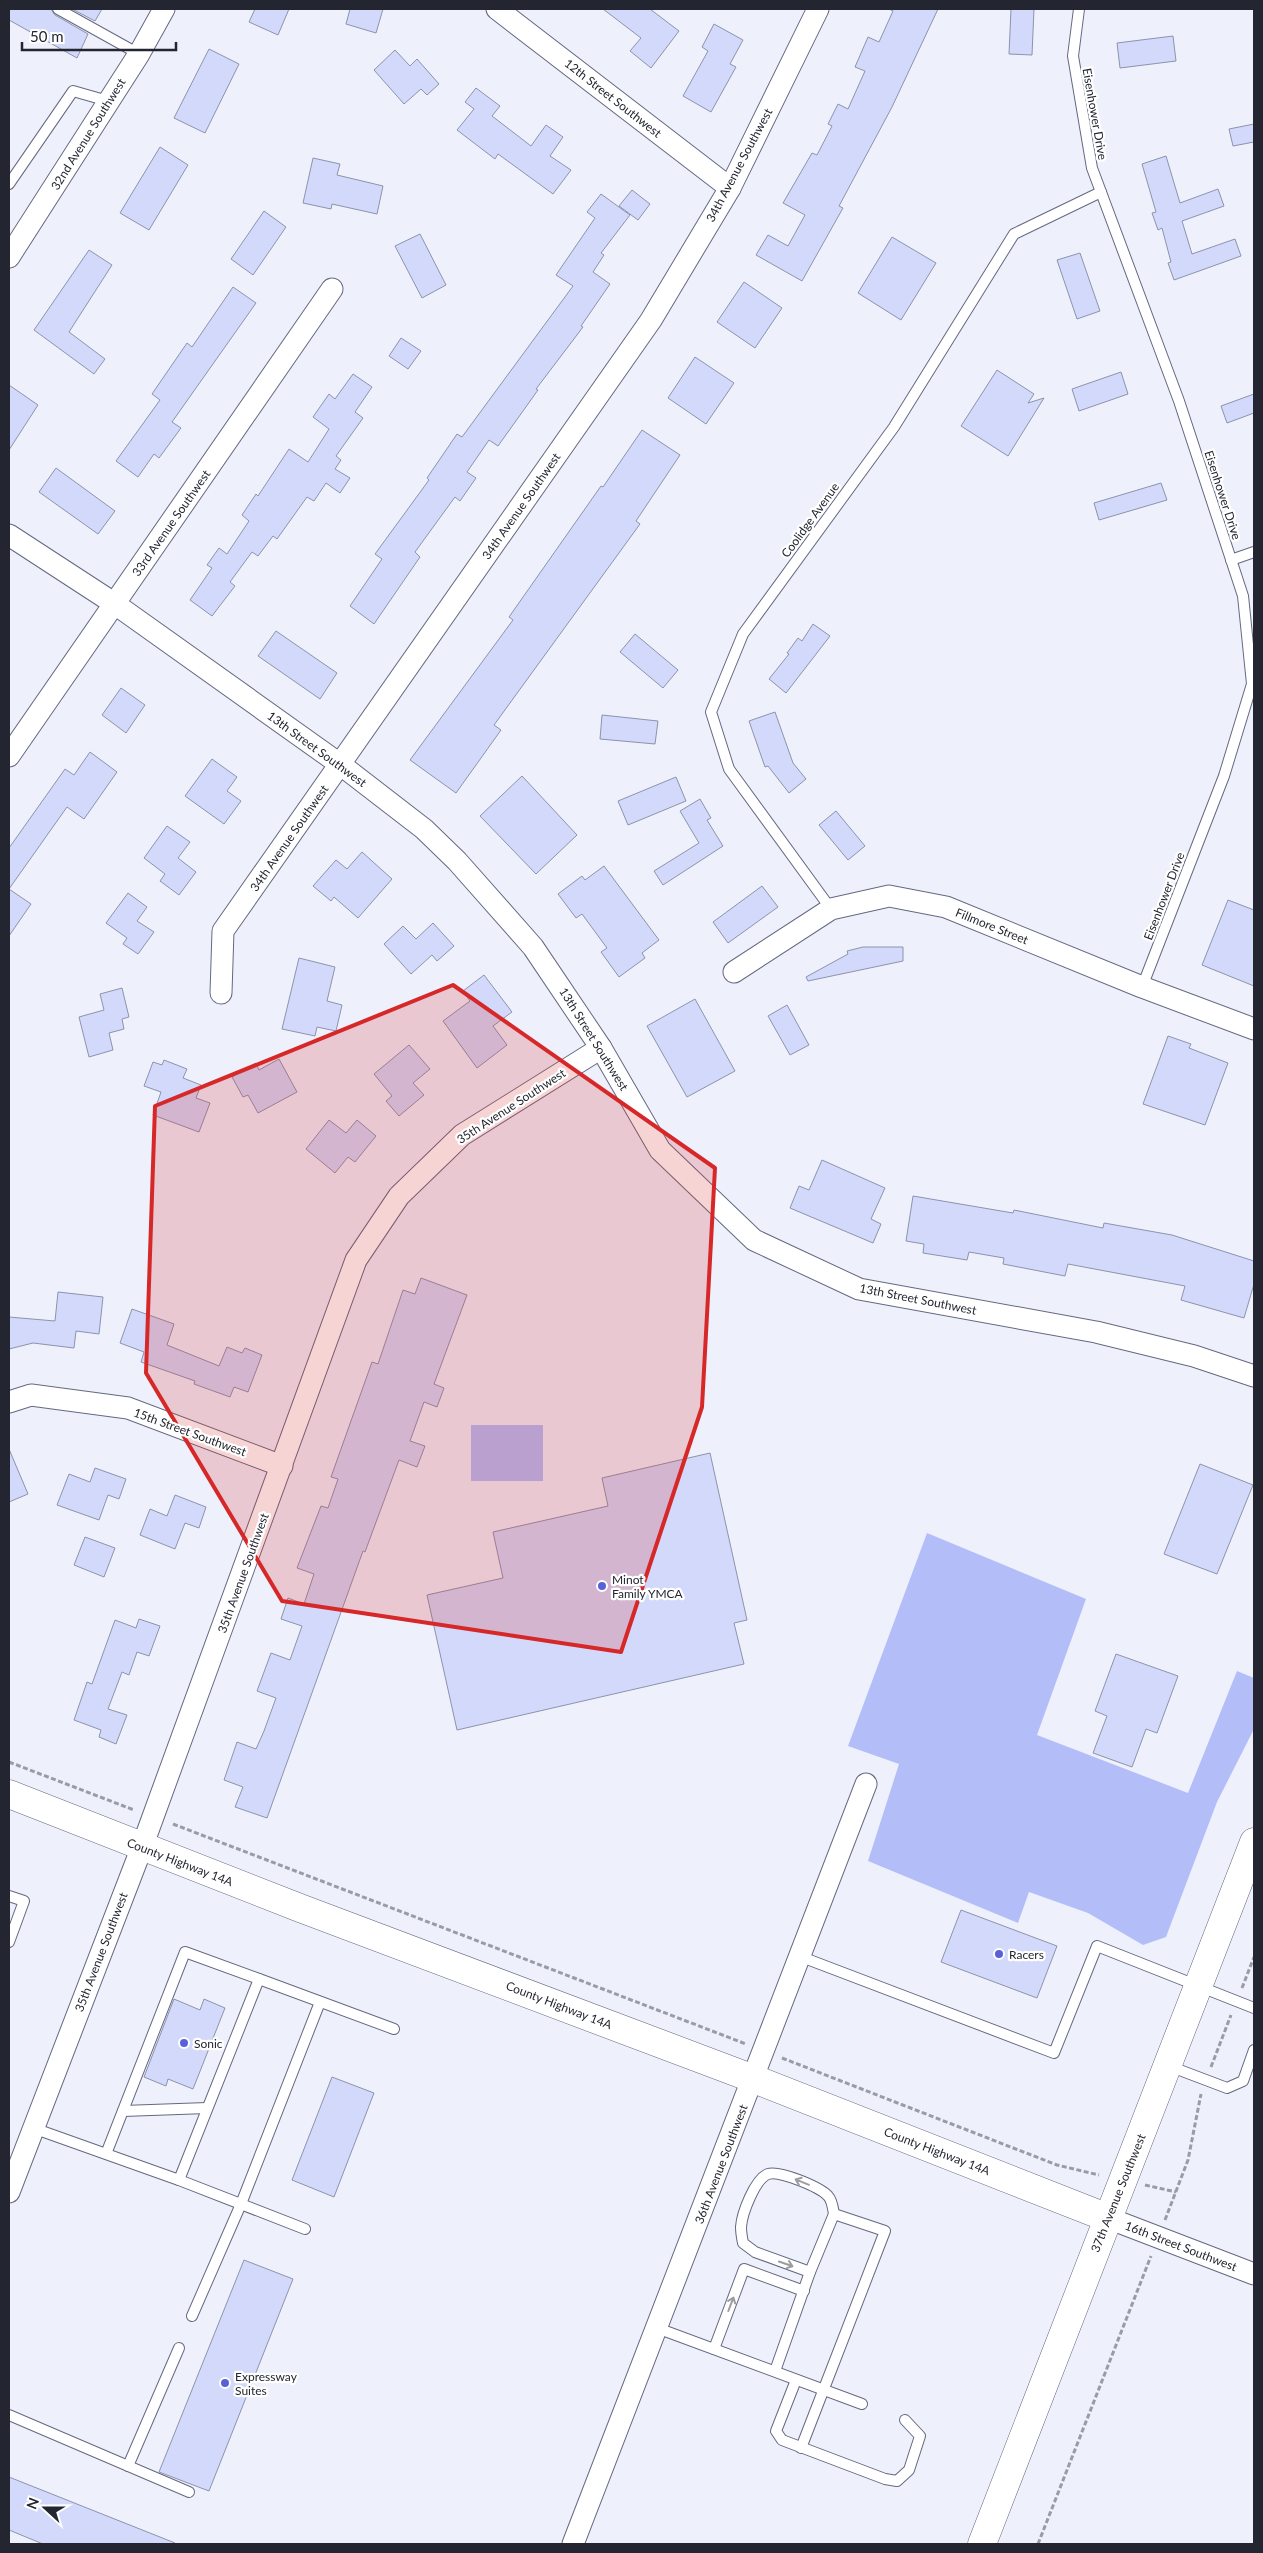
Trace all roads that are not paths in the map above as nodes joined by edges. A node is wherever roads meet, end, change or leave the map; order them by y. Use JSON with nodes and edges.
{"nodes":[{"id":1,"x":58,"y":9,"type":"edge"},
{"id":2,"x":164,"y":9,"type":"edge"},
{"id":3,"x":497,"y":9,"type":"edge"},
{"id":4,"x":818,"y":9,"type":"edge"},
{"id":5,"x":1079,"y":9,"type":"edge"},
{"id":6,"x":139,"y":54,"type":"junction"},
{"id":7,"x":108,"y":101,"type":"junction"},
{"id":8,"x":9,"y":184,"type":"edge"},
{"id":9,"x":730,"y":188,"type":"junction"},
{"id":10,"x":1101,"y":192,"type":"junction"},
{"id":11,"x":9,"y":258,"type":"edge"},
{"id":12,"x":332,"y":289,"type":"dead end"},
{"id":13,"x":9,"y":535,"type":"edge"},
{"id":14,"x":1254,"y":552,"type":"edge"},
{"id":15,"x":1231,"y":560,"type":"junction"},
{"id":16,"x":114,"y":604,"type":"junction"},
{"id":17,"x":9,"y":756,"type":"edge"},
{"id":18,"x":341,"y":765,"type":"junction"},
{"id":19,"x":831,"y":909,"type":"junction"},
{"id":20,"x":734,"y":972,"type":"dead end"},
{"id":21,"x":1142,"y":987,"type":"junction"},
{"id":22,"x":220,"y":992,"type":"dead end"},
{"id":23,"x":1254,"y":1029,"type":"edge"},
{"id":24,"x":601,"y":1048,"type":"junction"},
{"id":25,"x":1254,"y":1376,"type":"edge"},
{"id":26,"x":9,"y":1402,"type":"edge"},
{"id":27,"x":282,"y":1466,"type":"junction"},
{"id":28,"x":866,"y":1784,"type":"dead end"},
{"id":29,"x":9,"y":1794,"type":"edge"},
{"id":30,"x":1254,"y":1842,"type":"edge"},
{"id":31,"x":142,"y":1847,"type":"junction"},
{"id":32,"x":9,"y":1896,"type":"edge"},
{"id":33,"x":9,"y":1942,"type":"edge"},
{"id":34,"x":799,"y":1956,"type":"junction"},
{"id":35,"x":259,"y":1979,"type":"junction"},
{"id":36,"x":1199,"y":1986,"type":"junction"},
{"id":37,"x":320,"y":2002,"type":"junction"},
{"id":38,"x":1254,"y":2008,"type":"edge"},
{"id":39,"x":394,"y":2028,"type":"dead end"},
{"id":40,"x":1254,"y":2050,"type":"edge"},
{"id":41,"x":1169,"y":2066,"type":"junction"},
{"id":42,"x":754,"y":2079,"type":"junction"},
{"id":43,"x":207,"y":2108,"type":"junction"},
{"id":44,"x":124,"y":2111,"type":"junction"},
{"id":45,"x":33,"y":2128,"type":"junction"},
{"id":46,"x":106,"y":2154,"type":"junction"},
{"id":47,"x":179,"y":2180,"type":"junction"},
{"id":48,"x":9,"y":2192,"type":"edge"},
{"id":49,"x":241,"y":2204,"type":"junction"},
{"id":50,"x":834,"y":2214,"type":"junction"},
{"id":51,"x":1108,"y":2218,"type":"junction"},
{"id":52,"x":305,"y":2229,"type":"dead end"},
{"id":53,"x":810,"y":2272,"type":"junction"},
{"id":54,"x":1254,"y":2274,"type":"edge"},
{"id":55,"x":804,"y":2291,"type":"junction"},
{"id":56,"x":192,"y":2316,"type":"dead end"},
{"id":57,"x":657,"y":2328,"type":"junction"},
{"id":58,"x":179,"y":2348,"type":"dead end"},
{"id":59,"x":714,"y":2349,"type":"junction"},
{"id":60,"x":775,"y":2371,"type":"junction"},
{"id":61,"x":796,"y":2380,"type":"junction"},
{"id":62,"x":824,"y":2390,"type":"junction"},
{"id":63,"x":862,"y":2404,"type":"dead end"},
{"id":64,"x":9,"y":2415,"type":"edge"},
{"id":65,"x":905,"y":2420,"type":"dead end"},
{"id":66,"x":801,"y":2448,"type":"junction"},
{"id":67,"x":128,"y":2466,"type":"junction"},
{"id":68,"x":189,"y":2492,"type":"dead end"},
{"id":69,"x":573,"y":2544,"type":"edge"},
{"id":70,"x":982,"y":2544,"type":"edge"}],
"edges":[{"from":1,"to":6,"type":"lane"},
{"from":2,"to":6,"type":"street","name":"32nd Avenue Southwest"},
{"from":3,"to":9,"type":"street","name":"12th Street Southwest"},
{"from":4,"to":9,"type":"street","name":"34th Avenue Southwest"},
{"from":5,"to":10,"type":"lane","name":"Eisenhower Drive"},
{"from":6,"to":7,"type":"street","name":"32nd Avenue Southwest"},
{"from":7,"to":8,"type":"lane"},
{"from":7,"to":11,"type":"street","name":"32nd Avenue Southwest"},
{"from":9,"to":18,"type":"street","name":"34th Avenue Southwest"},
{"from":10,"to":15,"type":"lane","name":"Eisenhower Drive"},
{"from":10,"to":19,"type":"lane","name":"Coolidge Avenue"},
{"from":12,"to":16,"type":"street","name":"33rd Avenue Southwest"},
{"from":13,"to":16,"type":"street","name":"13th Street Southwest"},
{"from":14,"to":15,"type":"lane"},
{"from":15,"to":21,"type":"lane","name":"Eisenhower Drive"},
{"from":16,"to":17,"type":"street","name":"33rd Avenue Southwest"},
{"from":16,"to":18,"type":"street","name":"13th Street Southwest"},
{"from":18,"to":22,"type":"street","name":"34th Avenue Southwest"},
{"from":18,"to":24,"type":"street","name":"13th Street Southwest"},
{"from":19,"to":20,"type":"street","name":"Fillmore Street"},
{"from":19,"to":21,"type":"street","name":"Fillmore Street"},
{"from":21,"to":23,"type":"street","name":"Fillmore Street"},
{"from":24,"to":25,"type":"street","name":"13th Street Southwest"},
{"from":24,"to":27,"type":"street","name":"35th Avenue Southwest"},
{"from":26,"to":27,"type":"street","name":"15th Street Southwest"},
{"from":27,"to":31,"type":"street","name":"35th Avenue Southwest"},
{"from":28,"to":34,"type":"street","name":"36th Avenue Southwest"},
{"from":29,"to":31,"type":"main road","name":"County Highway 14A"},
{"from":30,"to":36,"type":"main road","name":"37th Avenue Southwest"},
{"from":31,"to":42,"type":"main road","name":"County Highway 14A"},
{"from":31,"to":45,"type":"street","name":"35th Avenue Southwest"},
{"from":32,"to":33,"type":"lane"},
{"from":34,"to":36,"type":"lane"},
{"from":34,"to":42,"type":"street","name":"36th Avenue Southwest"},
{"from":35,"to":37,"type":"lane"},
{"from":35,"to":43,"type":"lane"},
{"from":35,"to":44,"type":"lane"},
{"from":36,"to":38,"type":"lane"},
{"from":36,"to":41,"type":"main road","name":"37th Avenue Southwest"},
{"from":37,"to":39,"type":"lane"},
{"from":37,"to":49,"type":"lane"},
{"from":40,"to":41,"type":"lane"},
{"from":41,"to":51,"type":"main road","name":"37th Avenue Southwest"},
{"from":42,"to":51,"type":"main road","name":"County Highway 14A"},
{"from":42,"to":57,"type":"street","name":"36th Avenue Southwest"},
{"from":43,"to":44,"type":"lane"},
{"from":43,"to":47,"type":"lane"},
{"from":44,"to":46,"type":"lane"},
{"from":45,"to":46,"type":"lane"},
{"from":45,"to":48,"type":"street","name":"35th Avenue Southwest"},
{"from":46,"to":47,"type":"lane"},
{"from":47,"to":49,"type":"lane"},
{"from":49,"to":52,"type":"lane"},
{"from":49,"to":56,"type":"lane"},
{"from":50,"to":53,"type":"lane"},
{"from":50,"to":53,"type":"lane","one_way":true},
{"from":50,"to":62,"type":"lane"},
{"from":51,"to":54,"type":"street","name":"16th Street Southwest"},
{"from":51,"to":70,"type":"main road","name":"37th Avenue Southwest"},
{"from":53,"to":55,"type":"lane"},
{"from":59,"to":55,"type":"lane","one_way":true},
{"from":55,"to":60,"type":"lane"},
{"from":57,"to":59,"type":"lane"},
{"from":57,"to":69,"type":"street","name":"36th Avenue Southwest"},
{"from":58,"to":67,"type":"lane"},
{"from":59,"to":60,"type":"lane"},
{"from":60,"to":61,"type":"lane"},
{"from":61,"to":62,"type":"lane"},
{"from":61,"to":66,"type":"lane"},
{"from":62,"to":63,"type":"lane"},
{"from":62,"to":66,"type":"lane"},
{"from":64,"to":67,"type":"lane"},
{"from":65,"to":66,"type":"lane"},
{"from":67,"to":68,"type":"lane"}]}
